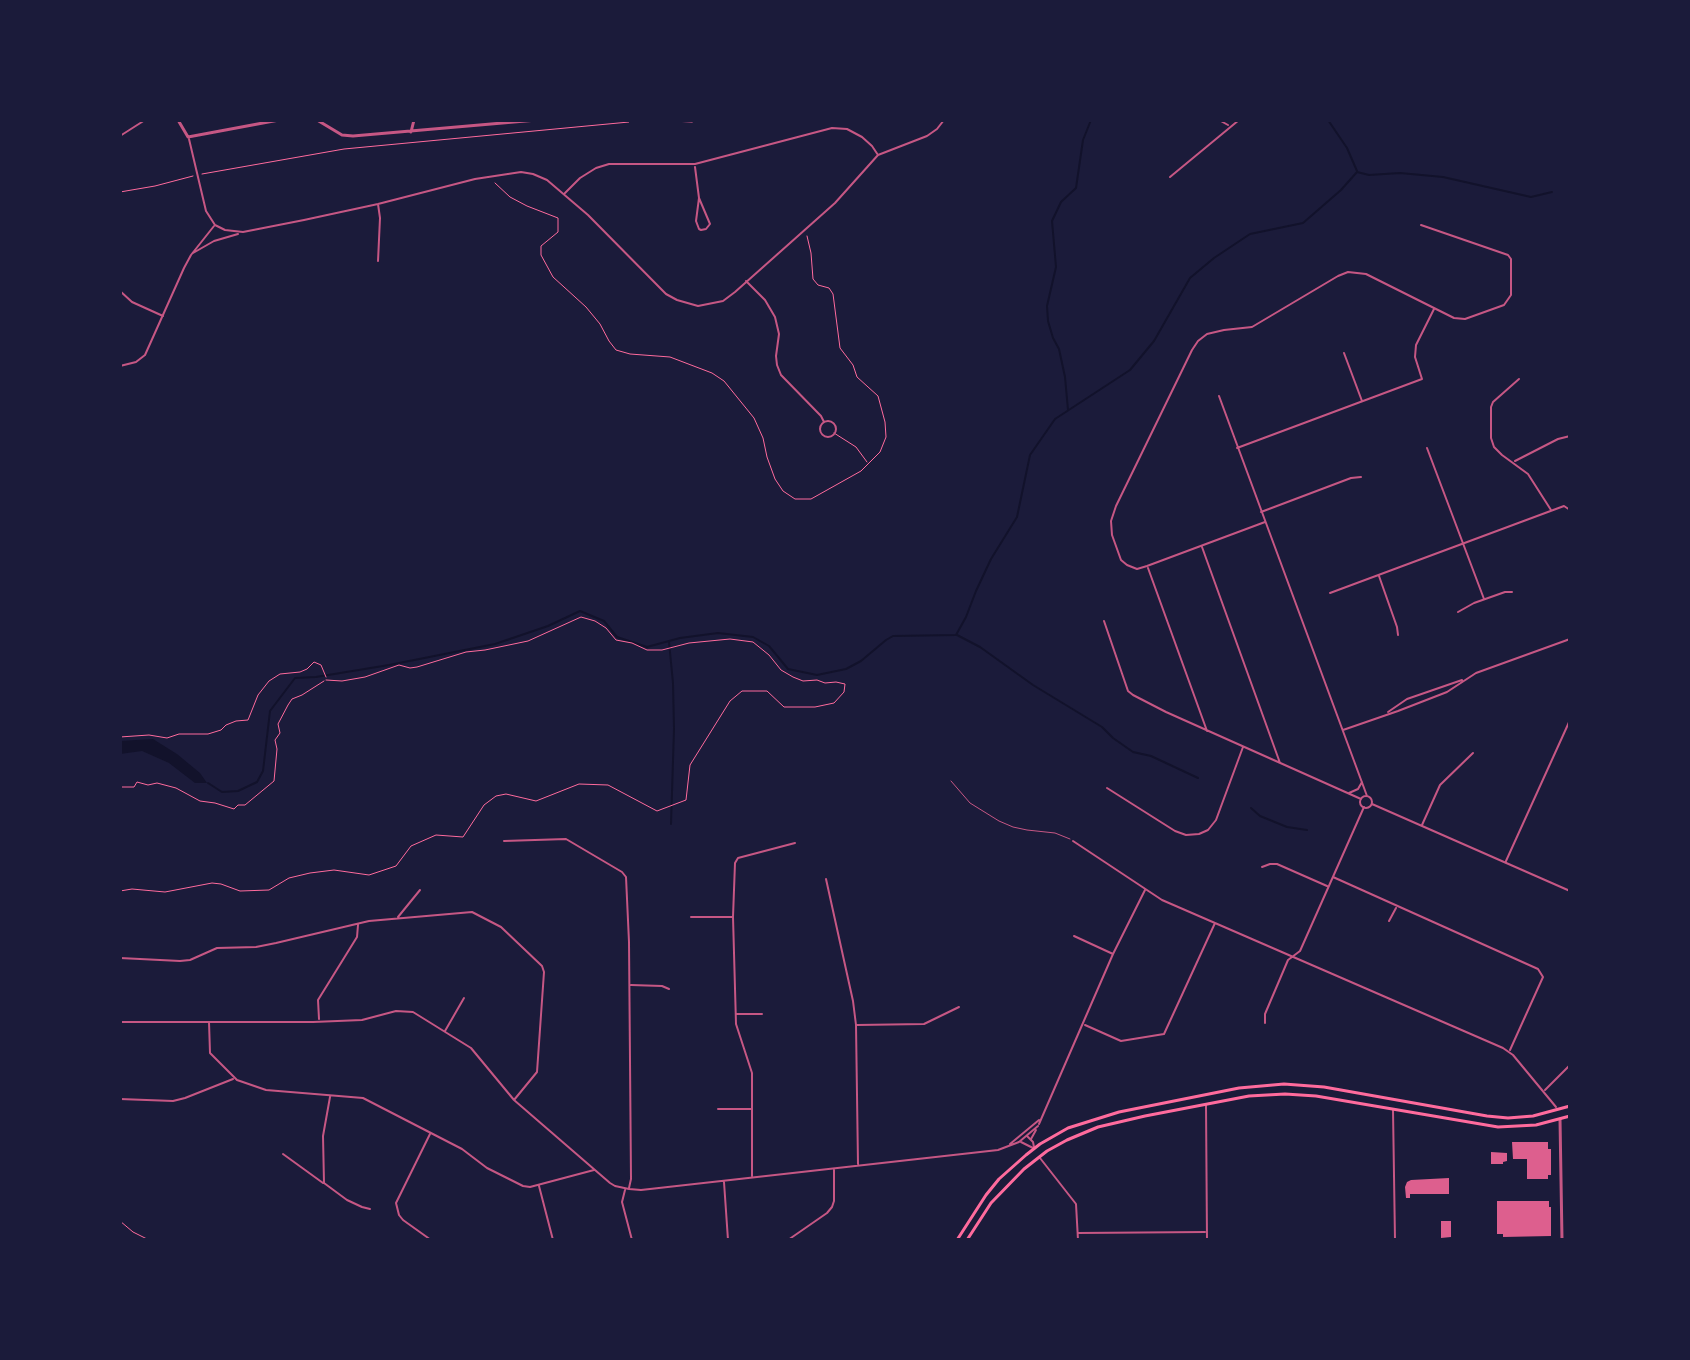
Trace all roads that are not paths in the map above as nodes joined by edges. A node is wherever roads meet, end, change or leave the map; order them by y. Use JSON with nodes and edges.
{"nodes":[{"id":1,"x":145,"y":120,"type":"edge"},
{"id":2,"x":178,"y":120,"type":"edge"},
{"id":3,"x":279,"y":120,"type":"edge"},
{"id":4,"x":317,"y":120,"type":"edge"},
{"id":5,"x":414,"y":120,"type":"edge"},
{"id":6,"x":537,"y":120,"type":"edge"},
{"id":7,"x":944,"y":120,"type":"edge"},
{"id":8,"x":1219,"y":120,"type":"edge"},
{"id":9,"x":1239,"y":120,"type":"edge"},
{"id":10,"x":1230,"y":126,"type":"junction"},
{"id":11,"x":411,"y":132,"type":"junction"},
{"id":12,"x":120,"y":136,"type":"edge"},
{"id":13,"x":188,"y":137,"type":"junction"},
{"id":14,"x":878,"y":155,"type":"junction"},
{"id":15,"x":695,"y":164,"type":"junction"},
{"id":16,"x":1170,"y":177,"type":"dead end"},
{"id":17,"x":564,"y":194,"type":"junction"},
{"id":18,"x":699,"y":198,"type":"junction"},
{"id":19,"x":378,"y":204,"type":"junction"},
{"id":20,"x":215,"y":225,"type":"junction"},
{"id":21,"x":1421,"y":225,"type":"dead end"},
{"id":22,"x":243,"y":232,"type":"junction"},
{"id":23,"x":191,"y":255,"type":"junction"},
{"id":24,"x":378,"y":261,"type":"dead end"},
{"id":25,"x":746,"y":281,"type":"junction"},
{"id":26,"x":120,"y":291,"type":"edge"},
{"id":27,"x":1435,"y":308,"type":"junction"},
{"id":28,"x":163,"y":316,"type":"junction"},
{"id":29,"x":1344,"y":353,"type":"dead end"},
{"id":30,"x":120,"y":366,"type":"edge"},
{"id":31,"x":1519,"y":379,"type":"dead end"},
{"id":32,"x":1219,"y":396,"type":"dead end"},
{"id":33,"x":1363,"y":402,"type":"junction"},
{"id":34,"x":824,"y":422,"type":"junction"},
{"id":35,"x":1570,"y":436,"type":"edge"},
{"id":36,"x":1237,"y":448,"type":"junction"},
{"id":37,"x":1427,"y":448,"type":"dead end"},
{"id":38,"x":1513,"y":462,"type":"junction"},
{"id":39,"x":1361,"y":477,"type":"dead end"},
{"id":40,"x":1552,"y":510,"type":"junction"},
{"id":41,"x":1570,"y":510,"type":"edge"},
{"id":42,"x":1261,"y":512,"type":"junction"},
{"id":43,"x":1265,"y":522,"type":"junction"},
{"id":44,"x":1462,"y":544,"type":"junction"},
{"id":45,"x":1201,"y":546,"type":"junction"},
{"id":46,"x":1147,"y":566,"type":"junction"},
{"id":47,"x":1378,"y":575,"type":"junction"},
{"id":48,"x":1512,"y":592,"type":"dead end"},
{"id":49,"x":1330,"y":593,"type":"dead end"},
{"id":50,"x":1484,"y":599,"type":"junction"},
{"id":51,"x":1458,"y":612,"type":"dead end"},
{"id":52,"x":1104,"y":621,"type":"dead end"},
{"id":53,"x":1398,"y":635,"type":"dead end"},
{"id":54,"x":1570,"y":639,"type":"edge"},
{"id":55,"x":1463,"y":680,"type":"junction"},
{"id":56,"x":1385,"y":715,"type":"junction"},
{"id":57,"x":1570,"y":720,"type":"edge"},
{"id":58,"x":1343,"y":730,"type":"junction"},
{"id":59,"x":1207,"y":731,"type":"junction"},
{"id":60,"x":1243,"y":747,"type":"junction"},
{"id":61,"x":1473,"y":753,"type":"dead end"},
{"id":62,"x":1280,"y":764,"type":"junction"},
{"id":63,"x":951,"y":781,"type":"dead end"},
{"id":64,"x":1363,"y":781,"type":"junction"},
{"id":65,"x":1107,"y":788,"type":"dead end"},
{"id":66,"x":1348,"y":794,"type":"junction"},
{"id":67,"x":1367,"y":796,"type":"junction"},
{"id":68,"x":1361,"y":799,"type":"junction"},
{"id":69,"x":1372,"y":804,"type":"junction"},
{"id":70,"x":1364,"y":807,"type":"junction"},
{"id":71,"x":1422,"y":825,"type":"junction"},
{"id":72,"x":504,"y":841,"type":"dead end"},
{"id":73,"x":1073,"y":841,"type":"joint"},
{"id":74,"x":795,"y":843,"type":"dead end"},
{"id":75,"x":1506,"y":862,"type":"junction"},
{"id":76,"x":1262,"y":867,"type":"dead end"},
{"id":77,"x":1333,"y":877,"type":"junction"},
{"id":78,"x":826,"y":879,"type":"dead end"},
{"id":79,"x":1328,"y":887,"type":"junction"},
{"id":80,"x":1146,"y":889,"type":"junction"},
{"id":81,"x":420,"y":890,"type":"dead end"},
{"id":82,"x":1570,"y":891,"type":"edge"},
{"id":83,"x":1397,"y":906,"type":"junction"},
{"id":84,"x":691,"y":917,"type":"dead end"},
{"id":85,"x":733,"y":917,"type":"junction"},
{"id":86,"x":397,"y":919,"type":"junction"},
{"id":87,"x":1389,"y":921,"type":"dead end"},
{"id":88,"x":1216,"y":922,"type":"junction"},
{"id":89,"x":358,"y":924,"type":"junction"},
{"id":90,"x":1074,"y":936,"type":"dead end"},
{"id":91,"x":1113,"y":954,"type":"junction"},
{"id":92,"x":1294,"y":956,"type":"junction"},
{"id":93,"x":120,"y":958,"type":"edge"},
{"id":94,"x":629,"y":985,"type":"junction"},
{"id":95,"x":669,"y":989,"type":"dead end"},
{"id":96,"x":464,"y":998,"type":"dead end"},
{"id":97,"x":959,"y":1007,"type":"dead end"},
{"id":98,"x":736,"y":1014,"type":"junction"},
{"id":99,"x":762,"y":1014,"type":"dead end"},
{"id":100,"x":120,"y":1022,"type":"edge"},
{"id":101,"x":209,"y":1022,"type":"junction"},
{"id":102,"x":319,"y":1022,"type":"junction"},
{"id":103,"x":1265,"y":1023,"type":"dead end"},
{"id":104,"x":856,"y":1025,"type":"junction"},
{"id":105,"x":1083,"y":1025,"type":"junction"},
{"id":106,"x":445,"y":1031,"type":"junction"},
{"id":107,"x":1510,"y":1051,"type":"junction"},
{"id":108,"x":1570,"y":1065,"type":"edge"},
{"id":109,"x":234,"y":1078,"type":"junction"},
{"id":110,"x":1544,"y":1090,"type":"junction"},
{"id":111,"x":330,"y":1096,"type":"junction"},
{"id":112,"x":120,"y":1099,"type":"edge"},
{"id":113,"x":514,"y":1100,"type":"junction"},
{"id":114,"x":1393,"y":1100,"type":"junction"},
{"id":115,"x":1206,"y":1105,"type":"junction"},
{"id":116,"x":1570,"y":1106,"type":"edge"},
{"id":117,"x":718,"y":1109,"type":"dead end"},
{"id":118,"x":752,"y":1109,"type":"junction"},
{"id":119,"x":1393,"y":1110,"type":"junction"},
{"id":120,"x":1558,"y":1110,"type":"junction"},
{"id":121,"x":1570,"y":1116,"type":"edge"},
{"id":122,"x":1040,"y":1119,"type":"junction"},
{"id":123,"x":1560,"y":1119,"type":"junction"},
{"id":124,"x":1038,"y":1126,"type":"junction"},
{"id":125,"x":430,"y":1133,"type":"junction"},
{"id":126,"x":1024,"y":1135,"type":"junction"},
{"id":127,"x":1031,"y":1139,"type":"junction"},
{"id":128,"x":1019,"y":1142,"type":"junction"},
{"id":129,"x":1009,"y":1145,"type":"junction"},
{"id":130,"x":1034,"y":1149,"type":"junction"},
{"id":131,"x":283,"y":1154,"type":"dead end"},
{"id":132,"x":1039,"y":1157,"type":"junction"},
{"id":133,"x":858,"y":1165,"type":"junction"},
{"id":134,"x":834,"y":1168,"type":"junction"},
{"id":135,"x":595,"y":1170,"type":"junction"},
{"id":136,"x":753,"y":1177,"type":"junction"},
{"id":137,"x":724,"y":1180,"type":"junction"},
{"id":138,"x":324,"y":1183,"type":"junction"},
{"id":139,"x":538,"y":1185,"type":"junction"},
{"id":140,"x":627,"y":1189,"type":"junction"},
{"id":141,"x":370,"y":1209,"type":"dead end"},
{"id":142,"x":1207,"y":1232,"type":"junction"},
{"id":143,"x":1078,"y":1233,"type":"junction"},
{"id":144,"x":1563,"y":1237,"type":"edge"},
{"id":145,"x":431,"y":1240,"type":"edge"},
{"id":146,"x":553,"y":1240,"type":"edge"},
{"id":147,"x":632,"y":1240,"type":"edge"},
{"id":148,"x":728,"y":1240,"type":"edge"},
{"id":149,"x":788,"y":1240,"type":"edge"},
{"id":150,"x":957,"y":1240,"type":"edge"},
{"id":151,"x":967,"y":1240,"type":"edge"},
{"id":152,"x":1078,"y":1240,"type":"edge"},
{"id":153,"x":1207,"y":1240,"type":"edge"},
{"id":154,"x":1395,"y":1240,"type":"edge"}],
"edges":[{"from":1,"to":12,"type":"street"},
{"from":2,"to":13,"type":"street"},
{"from":3,"to":13,"type":"street"},
{"from":4,"to":11,"type":"street"},
{"from":5,"to":11,"type":"street"},
{"from":6,"to":11,"type":"street"},
{"from":7,"to":14,"type":"street"},
{"from":8,"to":10,"type":"street"},
{"from":9,"to":10,"type":"street"},
{"from":10,"to":16,"type":"street"},
{"from":13,"to":20,"type":"street"},
{"from":14,"to":15,"type":"street"},
{"from":14,"to":25,"type":"street"},
{"from":15,"to":17,"type":"street"},
{"from":15,"to":18,"type":"street"},
{"from":17,"to":19,"type":"street"},
{"from":17,"to":25,"type":"street"},
{"from":18,"to":18,"type":"street"},
{"from":19,"to":22,"type":"street"},
{"from":19,"to":24,"type":"street"},
{"from":20,"to":22,"type":"street"},
{"from":20,"to":23,"type":"street"},
{"from":21,"to":27,"type":"street"},
{"from":22,"to":23,"type":"street"},
{"from":23,"to":28,"type":"street"},
{"from":25,"to":34,"type":"street"},
{"from":26,"to":28,"type":"street"},
{"from":27,"to":33,"type":"street"},
{"from":27,"to":46,"type":"street"},
{"from":28,"to":30,"type":"street"},
{"from":29,"to":33,"type":"street"},
{"from":31,"to":38,"type":"street"},
{"from":32,"to":36,"type":"street"},
{"from":33,"to":36,"type":"street"},
{"from":34,"to":34,"type":"street"},
{"from":35,"to":38,"type":"street"},
{"from":36,"to":42,"type":"street"},
{"from":37,"to":44,"type":"street"},
{"from":38,"to":40,"type":"street"},
{"from":39,"to":42,"type":"street"},
{"from":40,"to":41,"type":"street"},
{"from":40,"to":44,"type":"street"},
{"from":42,"to":43,"type":"street"},
{"from":43,"to":45,"type":"street"},
{"from":43,"to":58,"type":"street"},
{"from":44,"to":47,"type":"street"},
{"from":44,"to":50,"type":"street"},
{"from":45,"to":46,"type":"street"},
{"from":45,"to":62,"type":"street"},
{"from":46,"to":59,"type":"street"},
{"from":47,"to":49,"type":"street"},
{"from":47,"to":53,"type":"street"},
{"from":48,"to":50,"type":"street"},
{"from":50,"to":51,"type":"street"},
{"from":52,"to":59,"type":"street"},
{"from":54,"to":55,"type":"street"},
{"from":55,"to":56,"type":"street"},
{"from":55,"to":56,"type":"street"},
{"from":56,"to":58,"type":"street"},
{"from":57,"to":75,"type":"street"},
{"from":58,"to":64,"type":"street"},
{"from":59,"to":60,"type":"street"},
{"from":60,"to":62,"type":"street"},
{"from":60,"to":65,"type":"street"},
{"from":61,"to":71,"type":"street"},
{"from":62,"to":66,"type":"street"},
{"from":63,"to":73,"type":"lane"},
{"from":64,"to":66,"type":"street"},
{"from":64,"to":67,"type":"street"},
{"from":66,"to":68,"type":"street"},
{"from":67,"to":68,"type":"street"},
{"from":67,"to":69,"type":"street"},
{"from":68,"to":70,"type":"street"},
{"from":69,"to":70,"type":"street"},
{"from":69,"to":71,"type":"street"},
{"from":70,"to":77,"type":"street"},
{"from":71,"to":75,"type":"street"},
{"from":72,"to":94,"type":"street"},
{"from":73,"to":80,"type":"street"},
{"from":74,"to":85,"type":"street"},
{"from":75,"to":82,"type":"street"},
{"from":76,"to":79,"type":"street"},
{"from":77,"to":79,"type":"street"},
{"from":77,"to":83,"type":"street"},
{"from":78,"to":104,"type":"street"},
{"from":79,"to":92,"type":"street"},
{"from":80,"to":88,"type":"street"},
{"from":80,"to":91,"type":"street"},
{"from":81,"to":86,"type":"street"},
{"from":83,"to":87,"type":"street"},
{"from":83,"to":107,"type":"street"},
{"from":84,"to":85,"type":"street"},
{"from":85,"to":98,"type":"street"},
{"from":86,"to":89,"type":"street"},
{"from":86,"to":113,"type":"street"},
{"from":88,"to":92,"type":"street"},
{"from":88,"to":105,"type":"street"},
{"from":89,"to":93,"type":"street"},
{"from":89,"to":102,"type":"street"},
{"from":90,"to":91,"type":"street"},
{"from":91,"to":105,"type":"street"},
{"from":92,"to":103,"type":"street"},
{"from":92,"to":107,"type":"street"},
{"from":94,"to":95,"type":"street"},
{"from":94,"to":140,"type":"street"},
{"from":96,"to":106,"type":"street"},
{"from":97,"to":104,"type":"street"},
{"from":98,"to":99,"type":"street"},
{"from":98,"to":118,"type":"street"},
{"from":100,"to":101,"type":"street"},
{"from":101,"to":102,"type":"street"},
{"from":101,"to":109,"type":"street"},
{"from":102,"to":106,"type":"street"},
{"from":104,"to":133,"type":"street"},
{"from":105,"to":122,"type":"street"},
{"from":106,"to":113,"type":"street"},
{"from":107,"to":110,"type":"street"},
{"from":108,"to":110,"type":"street"},
{"from":109,"to":111,"type":"street"},
{"from":109,"to":112,"type":"street"},
{"from":110,"to":120,"type":"street"},
{"from":111,"to":125,"type":"street"},
{"from":111,"to":138,"type":"street"},
{"from":113,"to":135,"type":"street"},
{"from":114,"to":119,"type":"highway"},
{"from":114,"to":120,"type":"highway"},
{"from":114,"to":130,"type":"highway"},
{"from":115,"to":119,"type":"highway"},
{"from":115,"to":132,"type":"highway"},
{"from":115,"to":142,"type":"street"},
{"from":116,"to":120,"type":"highway"},
{"from":117,"to":118,"type":"street"},
{"from":118,"to":136,"type":"street"},
{"from":119,"to":123,"type":"highway"},
{"from":119,"to":154,"type":"street"},
{"from":120,"to":123,"type":"highway"},
{"from":121,"to":123,"type":"highway"},
{"from":122,"to":124,"type":"street"},
{"from":122,"to":126,"type":"street"},
{"from":123,"to":144,"type":"street"},
{"from":124,"to":126,"type":"street"},
{"from":124,"to":127,"type":"street"},
{"from":125,"to":139,"type":"street"},
{"from":125,"to":145,"type":"street"},
{"from":126,"to":127,"type":"street"},
{"from":126,"to":128,"type":"street"},
{"from":126,"to":129,"type":"street"},
{"from":127,"to":130,"type":"street"},
{"from":128,"to":129,"type":"street"},
{"from":128,"to":130,"type":"street"},
{"from":129,"to":133,"type":"street"},
{"from":130,"to":132,"type":"highway"},
{"from":130,"to":150,"type":"highway"},
{"from":131,"to":138,"type":"street"},
{"from":132,"to":143,"type":"street"},
{"from":132,"to":151,"type":"highway"},
{"from":133,"to":134,"type":"street"},
{"from":134,"to":136,"type":"street"},
{"from":134,"to":149,"type":"street"},
{"from":135,"to":139,"type":"street"},
{"from":135,"to":140,"type":"street"},
{"from":136,"to":137,"type":"street"},
{"from":137,"to":140,"type":"street"},
{"from":137,"to":148,"type":"street"},
{"from":138,"to":141,"type":"street"},
{"from":139,"to":146,"type":"street"},
{"from":140,"to":147,"type":"street"},
{"from":142,"to":143,"type":"street"},
{"from":142,"to":153,"type":"street"},
{"from":143,"to":152,"type":"street"}]}
